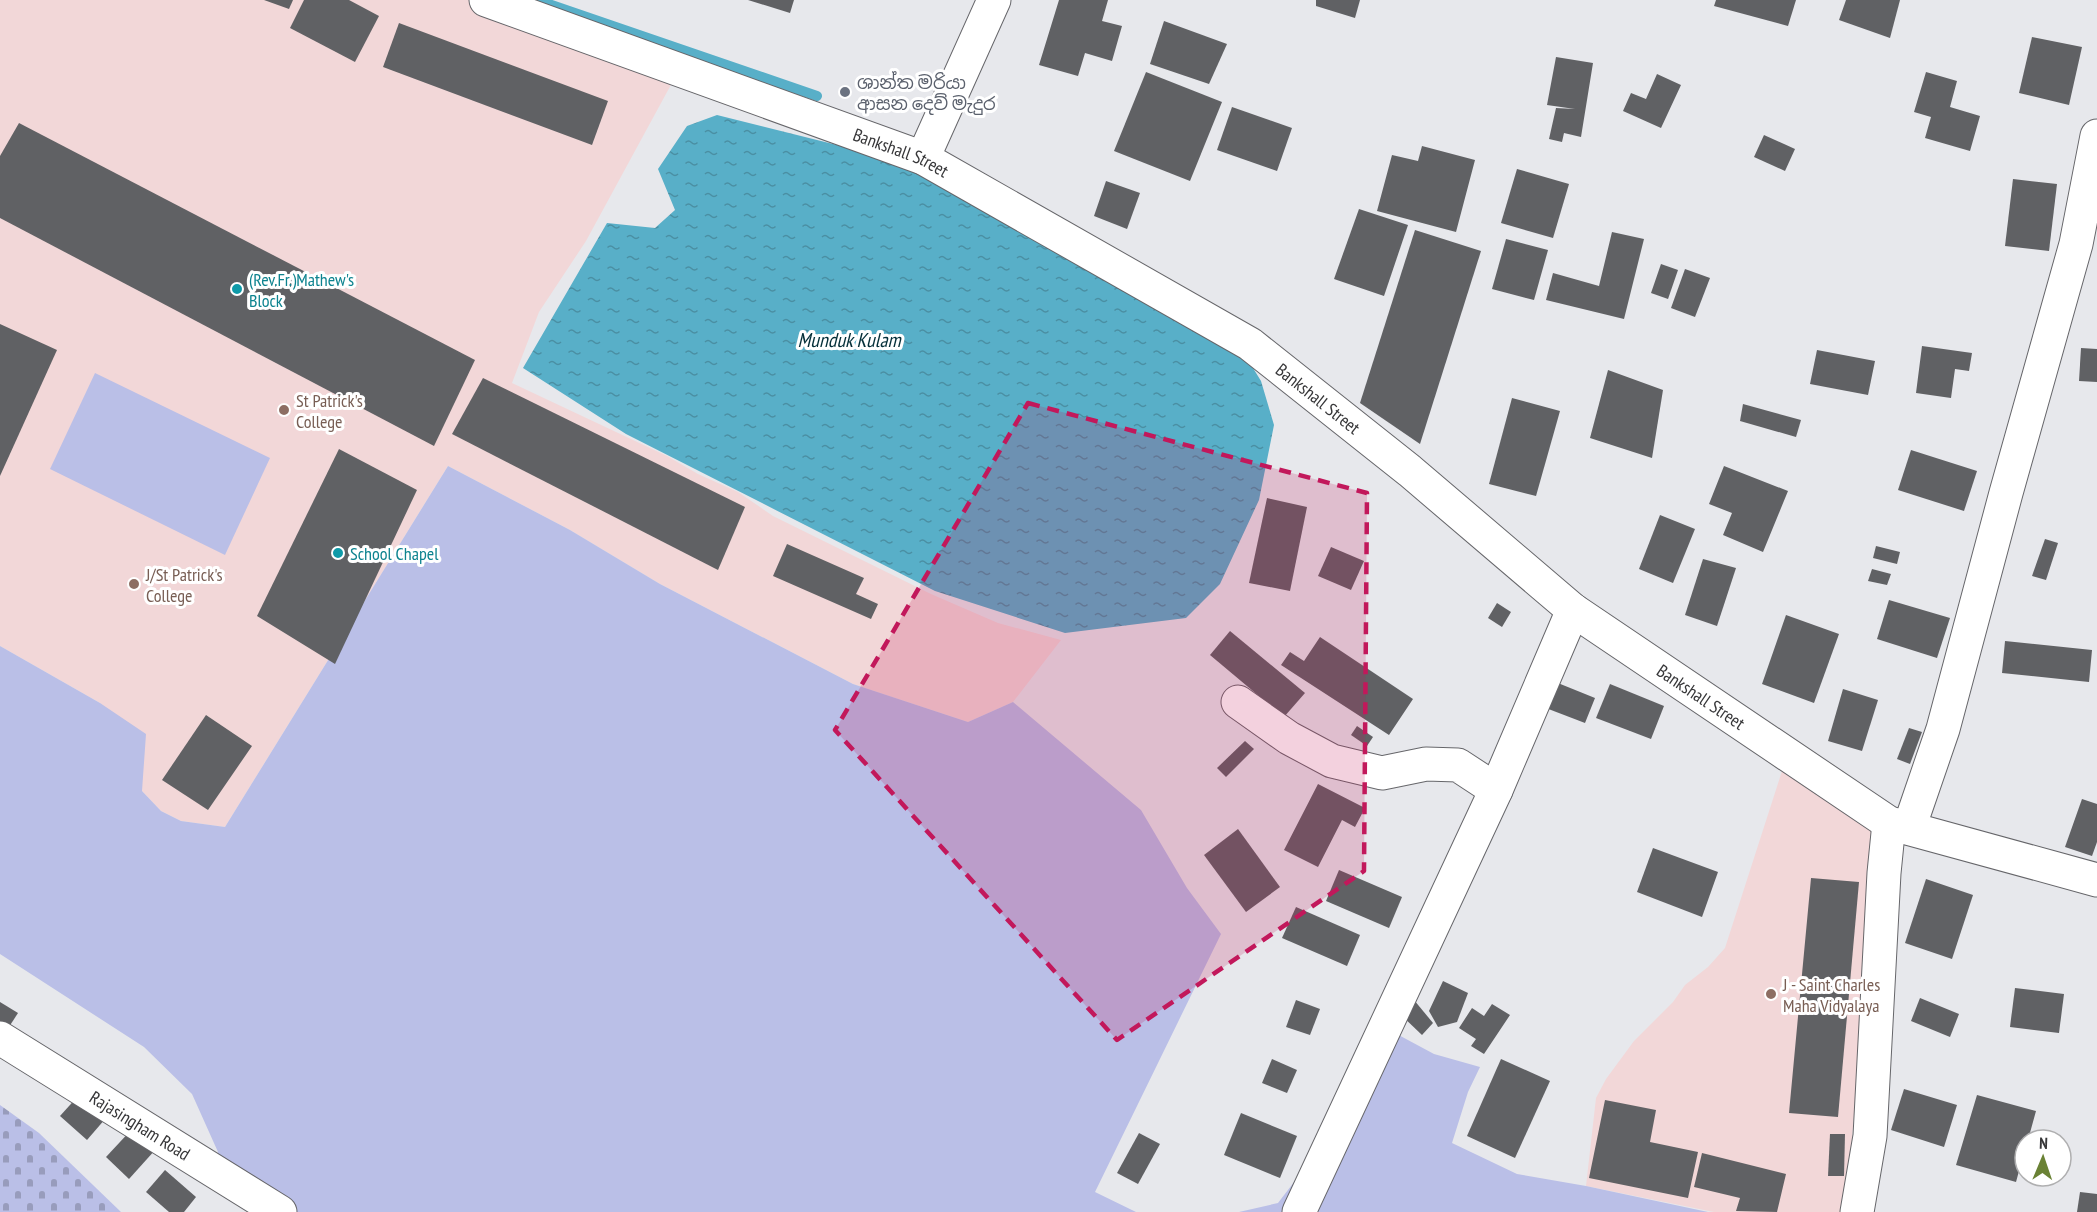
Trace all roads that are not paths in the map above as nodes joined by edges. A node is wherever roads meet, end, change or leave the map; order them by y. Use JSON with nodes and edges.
{"nodes":[{"id":1,"x":486,"y":0,"type":"edge"},
{"id":2,"x":994,"y":0,"type":"edge"},
{"id":3,"x":2097,"y":136,"type":"edge"},
{"id":4,"x":923,"y":158,"type":"junction"},
{"id":5,"x":1573,"y":610,"type":"junction"},
{"id":6,"x":1238,"y":702,"type":"dead end"},
{"id":7,"x":1496,"y":790,"type":"junction"},
{"id":8,"x":1899,"y":825,"type":"junction"},
{"id":9,"x":2097,"y":880,"type":"edge"},
{"id":10,"x":0,"y":1038,"type":"edge"},
{"id":11,"x":280,"y":1212,"type":"edge"},
{"id":12,"x":1299,"y":1212,"type":"edge"},
{"id":13,"x":1857,"y":1212,"type":"edge"}],
"edges":[{"from":1,"to":4,"type":"street","name":"Bankshall Street"},
{"from":2,"to":4,"type":"street"},
{"from":3,"to":8,"type":"street"},
{"from":4,"to":5,"type":"street","name":"Bankshall Street"},
{"from":5,"to":7,"type":"street"},
{"from":5,"to":8,"type":"street","name":"Bankshall Street"},
{"from":6,"to":7,"type":"street"},
{"from":7,"to":12,"type":"street"},
{"from":8,"to":9,"type":"street","name":"Bankshall Street"},
{"from":8,"to":13,"type":"street"},
{"from":10,"to":11,"type":"street","name":"Rajasingham Road"}]}
